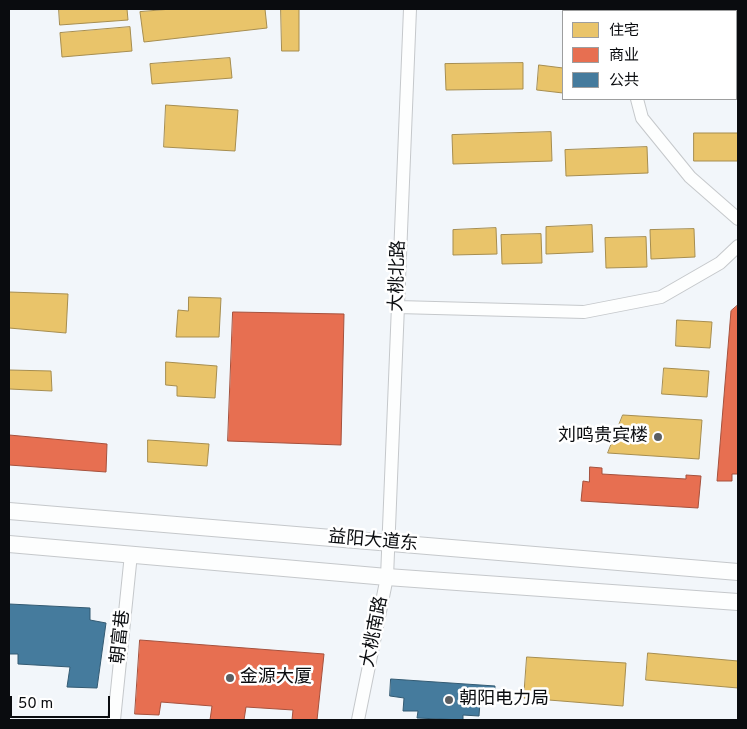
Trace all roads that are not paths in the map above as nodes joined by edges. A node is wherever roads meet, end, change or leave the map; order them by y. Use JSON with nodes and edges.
{"nodes":[{"id":1,"x":410,"y":9,"type":"edge"},
{"id":2,"x":637,"y":100,"type":"edge"},
{"id":3,"x":738,"y":219,"type":"edge"},
{"id":4,"x":738,"y":246,"type":"edge"},
{"id":5,"x":398,"y":307,"type":"junction"},
{"id":6,"x":9,"y":511,"type":"edge"},
{"id":7,"x":9,"y":544,"type":"edge"},
{"id":8,"x":388,"y":544,"type":"junction"},
{"id":9,"x":131,"y":554,"type":"junction"},
{"id":10,"x":738,"y":572,"type":"edge"},
{"id":11,"x":387,"y":577,"type":"junction"},
{"id":12,"x":738,"y":602,"type":"edge"},
{"id":13,"x":114,"y":720,"type":"edge"},
{"id":14,"x":358,"y":720,"type":"edge"}],
"edges":[{"from":1,"to":5,"type":"street","name":"大桃北路"},
{"from":2,"to":3,"type":"street"},
{"from":4,"to":5,"type":"street"},
{"from":5,"to":8,"type":"street","name":"大桃北路"},
{"from":6,"to":8,"type":"main road","name":"益阳大道东"},
{"from":7,"to":9,"type":"main road"},
{"from":8,"to":10,"type":"main road","name":"益阳大道东"},
{"from":8,"to":11,"type":"street","name":"大桃南路"},
{"from":9,"to":11,"type":"main road"},
{"from":9,"to":13,"type":"street","name":"朝富巷"},
{"from":11,"to":12,"type":"main road"},
{"from":11,"to":14,"type":"street","name":"大桃南路"}]}
